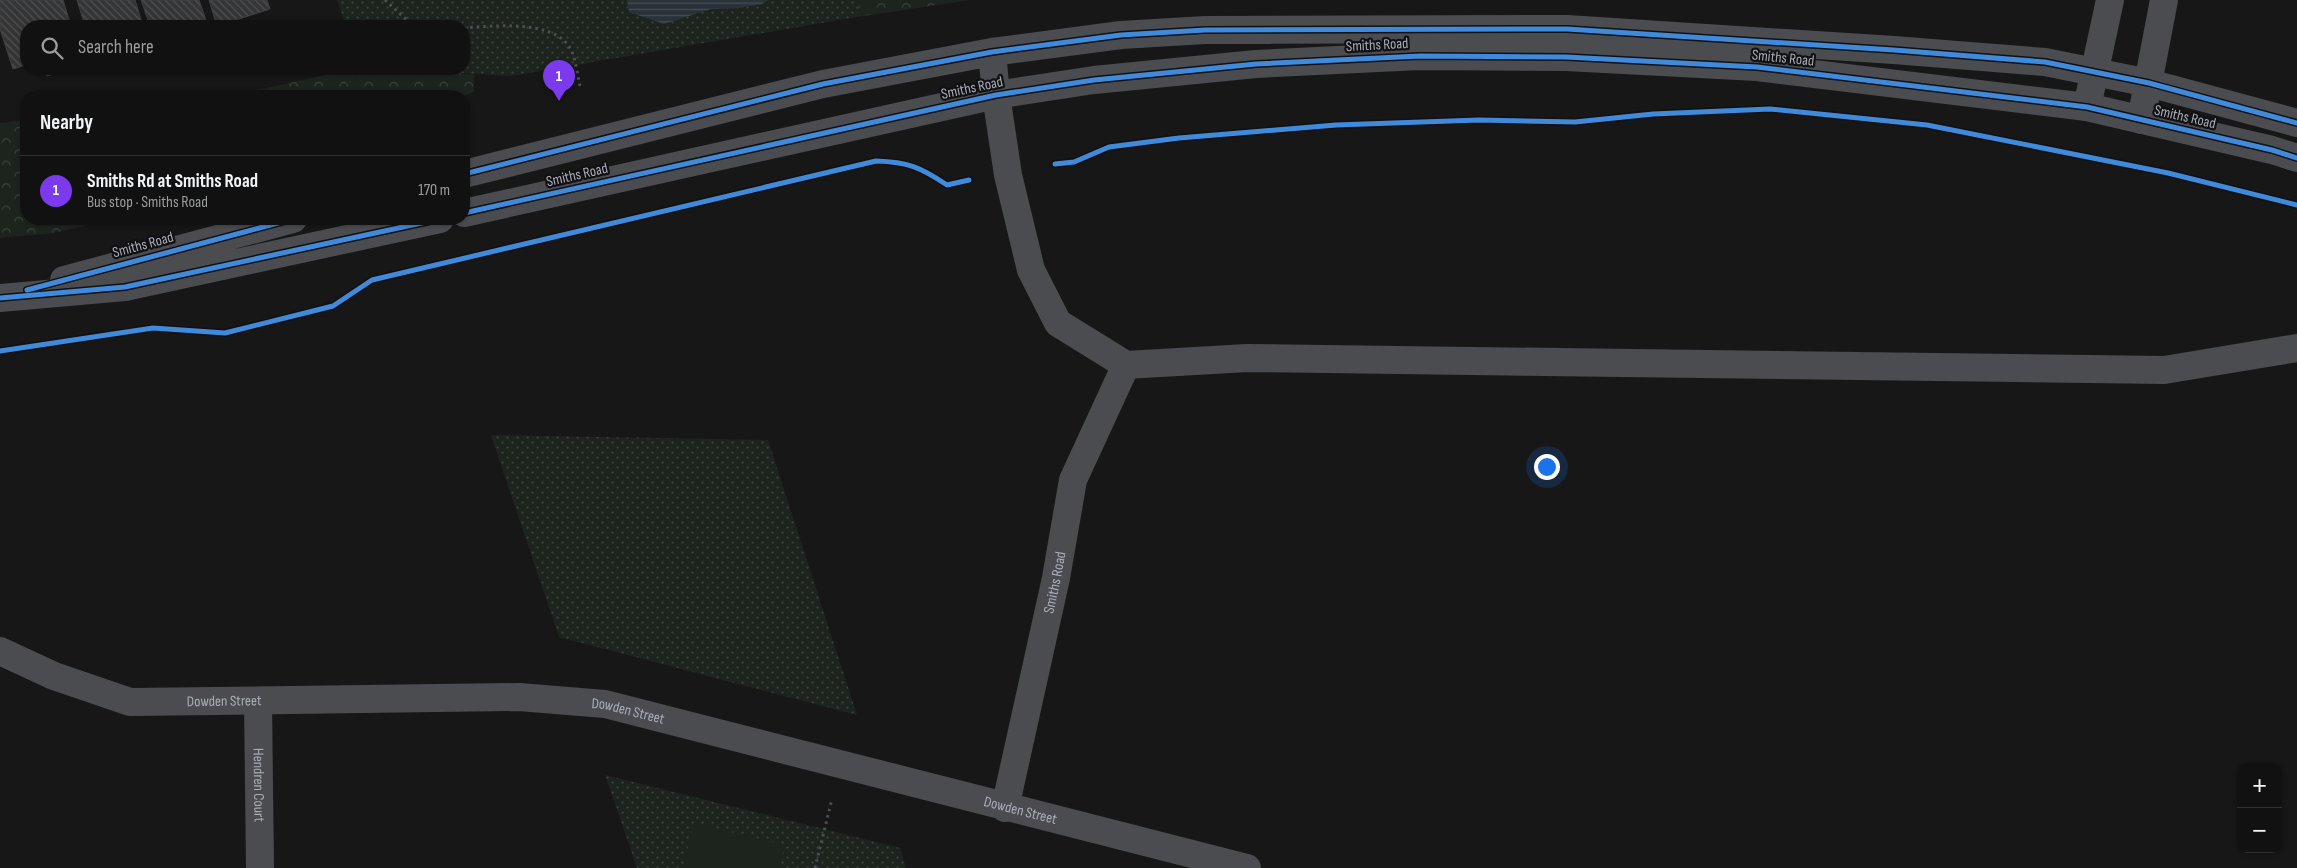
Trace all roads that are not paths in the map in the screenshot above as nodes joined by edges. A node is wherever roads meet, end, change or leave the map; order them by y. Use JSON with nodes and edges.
{"nodes":[{"id":1,"x":2110,"y":0,"type":"edge"},
{"id":2,"x":2164,"y":0,"type":"edge"},
{"id":3,"x":992,"y":52,"type":"junction"},
{"id":4,"x":2095,"y":72,"type":"junction"},
{"id":5,"x":2149,"y":83,"type":"junction"},
{"id":6,"x":996,"y":95,"type":"junction"},
{"id":7,"x":2087,"y":107,"type":"junction"},
{"id":8,"x":2142,"y":120,"type":"junction"},
{"id":9,"x":2297,"y":123,"type":"edge"},
{"id":10,"x":2297,"y":158,"type":"edge"},
{"id":11,"x":470,"y":172,"type":"edge"},
{"id":12,"x":470,"y":212,"type":"edge"},
{"id":13,"x":271,"y":225,"type":"edge"},
{"id":14,"x":412,"y":225,"type":"edge"},
{"id":15,"x":0,"y":298,"type":"edge"},
{"id":16,"x":2297,"y":348,"type":"edge"},
{"id":17,"x":1126,"y":365,"type":"junction"},
{"id":18,"x":0,"y":651,"type":"edge"},
{"id":19,"x":258,"y":702,"type":"junction"},
{"id":20,"x":1005,"y":808,"type":"junction"},
{"id":21,"x":260,"y":868,"type":"edge"},
{"id":22,"x":1247,"y":868,"type":"edge"}],
"edges":[{"from":1,"to":4,"type":"street"},
{"from":2,"to":5,"type":"street"},
{"from":3,"to":4,"type":"street","name":"Smiths Road"},
{"from":3,"to":6,"type":"street"},
{"from":3,"to":11,"type":"street","name":"Smiths Road"},
{"from":4,"to":5,"type":"street","name":"Smiths Road"},
{"from":4,"to":7,"type":"street"},
{"from":5,"to":8,"type":"street"},
{"from":5,"to":9,"type":"street","name":"Smiths Road"},
{"from":6,"to":7,"type":"street","name":"Smiths Road"},
{"from":6,"to":12,"type":"street","name":"Smiths Road"},
{"from":6,"to":17,"type":"street","name":"Smiths Road"},
{"from":7,"to":8,"type":"street","name":"Smiths Road"},
{"from":8,"to":10,"type":"street","name":"Smiths Road"},
{"from":13,"to":15,"type":"street","name":"Smiths Road"},
{"from":14,"to":15,"type":"street","name":"Smiths Road"},
{"from":16,"to":17,"type":"street"},
{"from":17,"to":20,"type":"street","name":"Smiths Road"},
{"from":18,"to":19,"type":"street","name":"Dowden Street"},
{"from":19,"to":20,"type":"street","name":"Dowden Street"},
{"from":19,"to":21,"type":"street","name":"Hendren Court"},
{"from":20,"to":22,"type":"street","name":"Dowden Street"}]}
